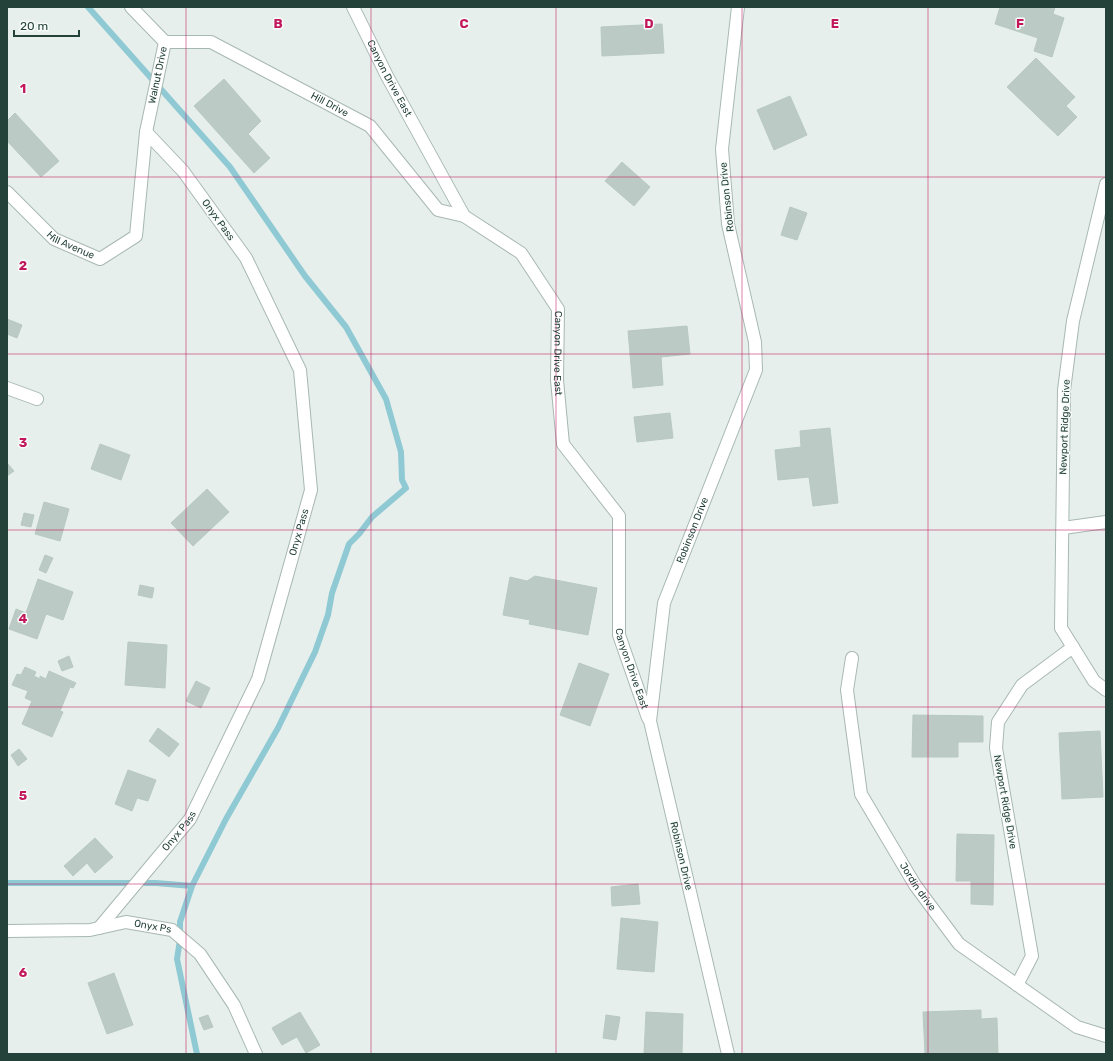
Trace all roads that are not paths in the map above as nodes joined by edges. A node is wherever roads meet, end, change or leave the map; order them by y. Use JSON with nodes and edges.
{"nodes":[{"id":1,"x":131,"y":7,"type":"edge"},
{"id":2,"x":353,"y":7,"type":"edge"},
{"id":3,"x":738,"y":7,"type":"edge"},
{"id":4,"x":165,"y":42,"type":"junction"},
{"id":5,"x":146,"y":132,"type":"junction"},
{"id":6,"x":1106,"y":184,"type":"edge"},
{"id":7,"x":7,"y":192,"type":"edge"},
{"id":8,"x":464,"y":216,"type":"junction"},
{"id":9,"x":7,"y":388,"type":"edge"},
{"id":10,"x":37,"y":399,"type":"dead end"},
{"id":11,"x":1106,"y":522,"type":"edge"},
{"id":12,"x":1063,"y":528,"type":"junction"},
{"id":13,"x":1073,"y":647,"type":"junction"},
{"id":14,"x":852,"y":658,"type":"dead end"},
{"id":15,"x":1106,"y":690,"type":"edge"},
{"id":16,"x":650,"y":722,"type":"junction"},
{"id":17,"x":99,"y":928,"type":"junction"},
{"id":18,"x":7,"y":932,"type":"edge"},
{"id":19,"x":1017,"y":985,"type":"junction"},
{"id":20,"x":1106,"y":1036,"type":"edge"},
{"id":21,"x":256,"y":1054,"type":"edge"},
{"id":22,"x":728,"y":1054,"type":"edge"}],
"edges":[{"from":1,"to":4,"type":"street","name":"Walnut Drive"},
{"from":2,"to":8,"type":"street","name":"Canyon Drive East"},
{"from":3,"to":16,"type":"street","name":"Robinson Drive"},
{"from":4,"to":5,"type":"street","name":"Walnut Drive"},
{"from":4,"to":8,"type":"street","name":"Hill Drive"},
{"from":5,"to":7,"type":"street","name":"Hill Avenue"},
{"from":5,"to":17,"type":"street","name":"Onyx Pass"},
{"from":6,"to":12,"type":"street","name":"Newport Ridge Drive"},
{"from":8,"to":16,"type":"street","name":"Canyon Drive East"},
{"from":9,"to":10,"type":"street"},
{"from":11,"to":12,"type":"street"},
{"from":12,"to":13,"type":"street","name":"Newport Ridge Drive"},
{"from":13,"to":15,"type":"street","name":"Newport Ridge Drive"},
{"from":13,"to":19,"type":"street","name":"Newport Ridge Drive"},
{"from":14,"to":19,"type":"street","name":"Jordin drive"},
{"from":16,"to":22,"type":"street","name":"Robinson Drive"},
{"from":17,"to":18,"type":"street","name":"Onyx Ps"},
{"from":17,"to":21,"type":"street","name":"Onyx Ps"},
{"from":19,"to":20,"type":"street","name":"Jordin drive"}]}
